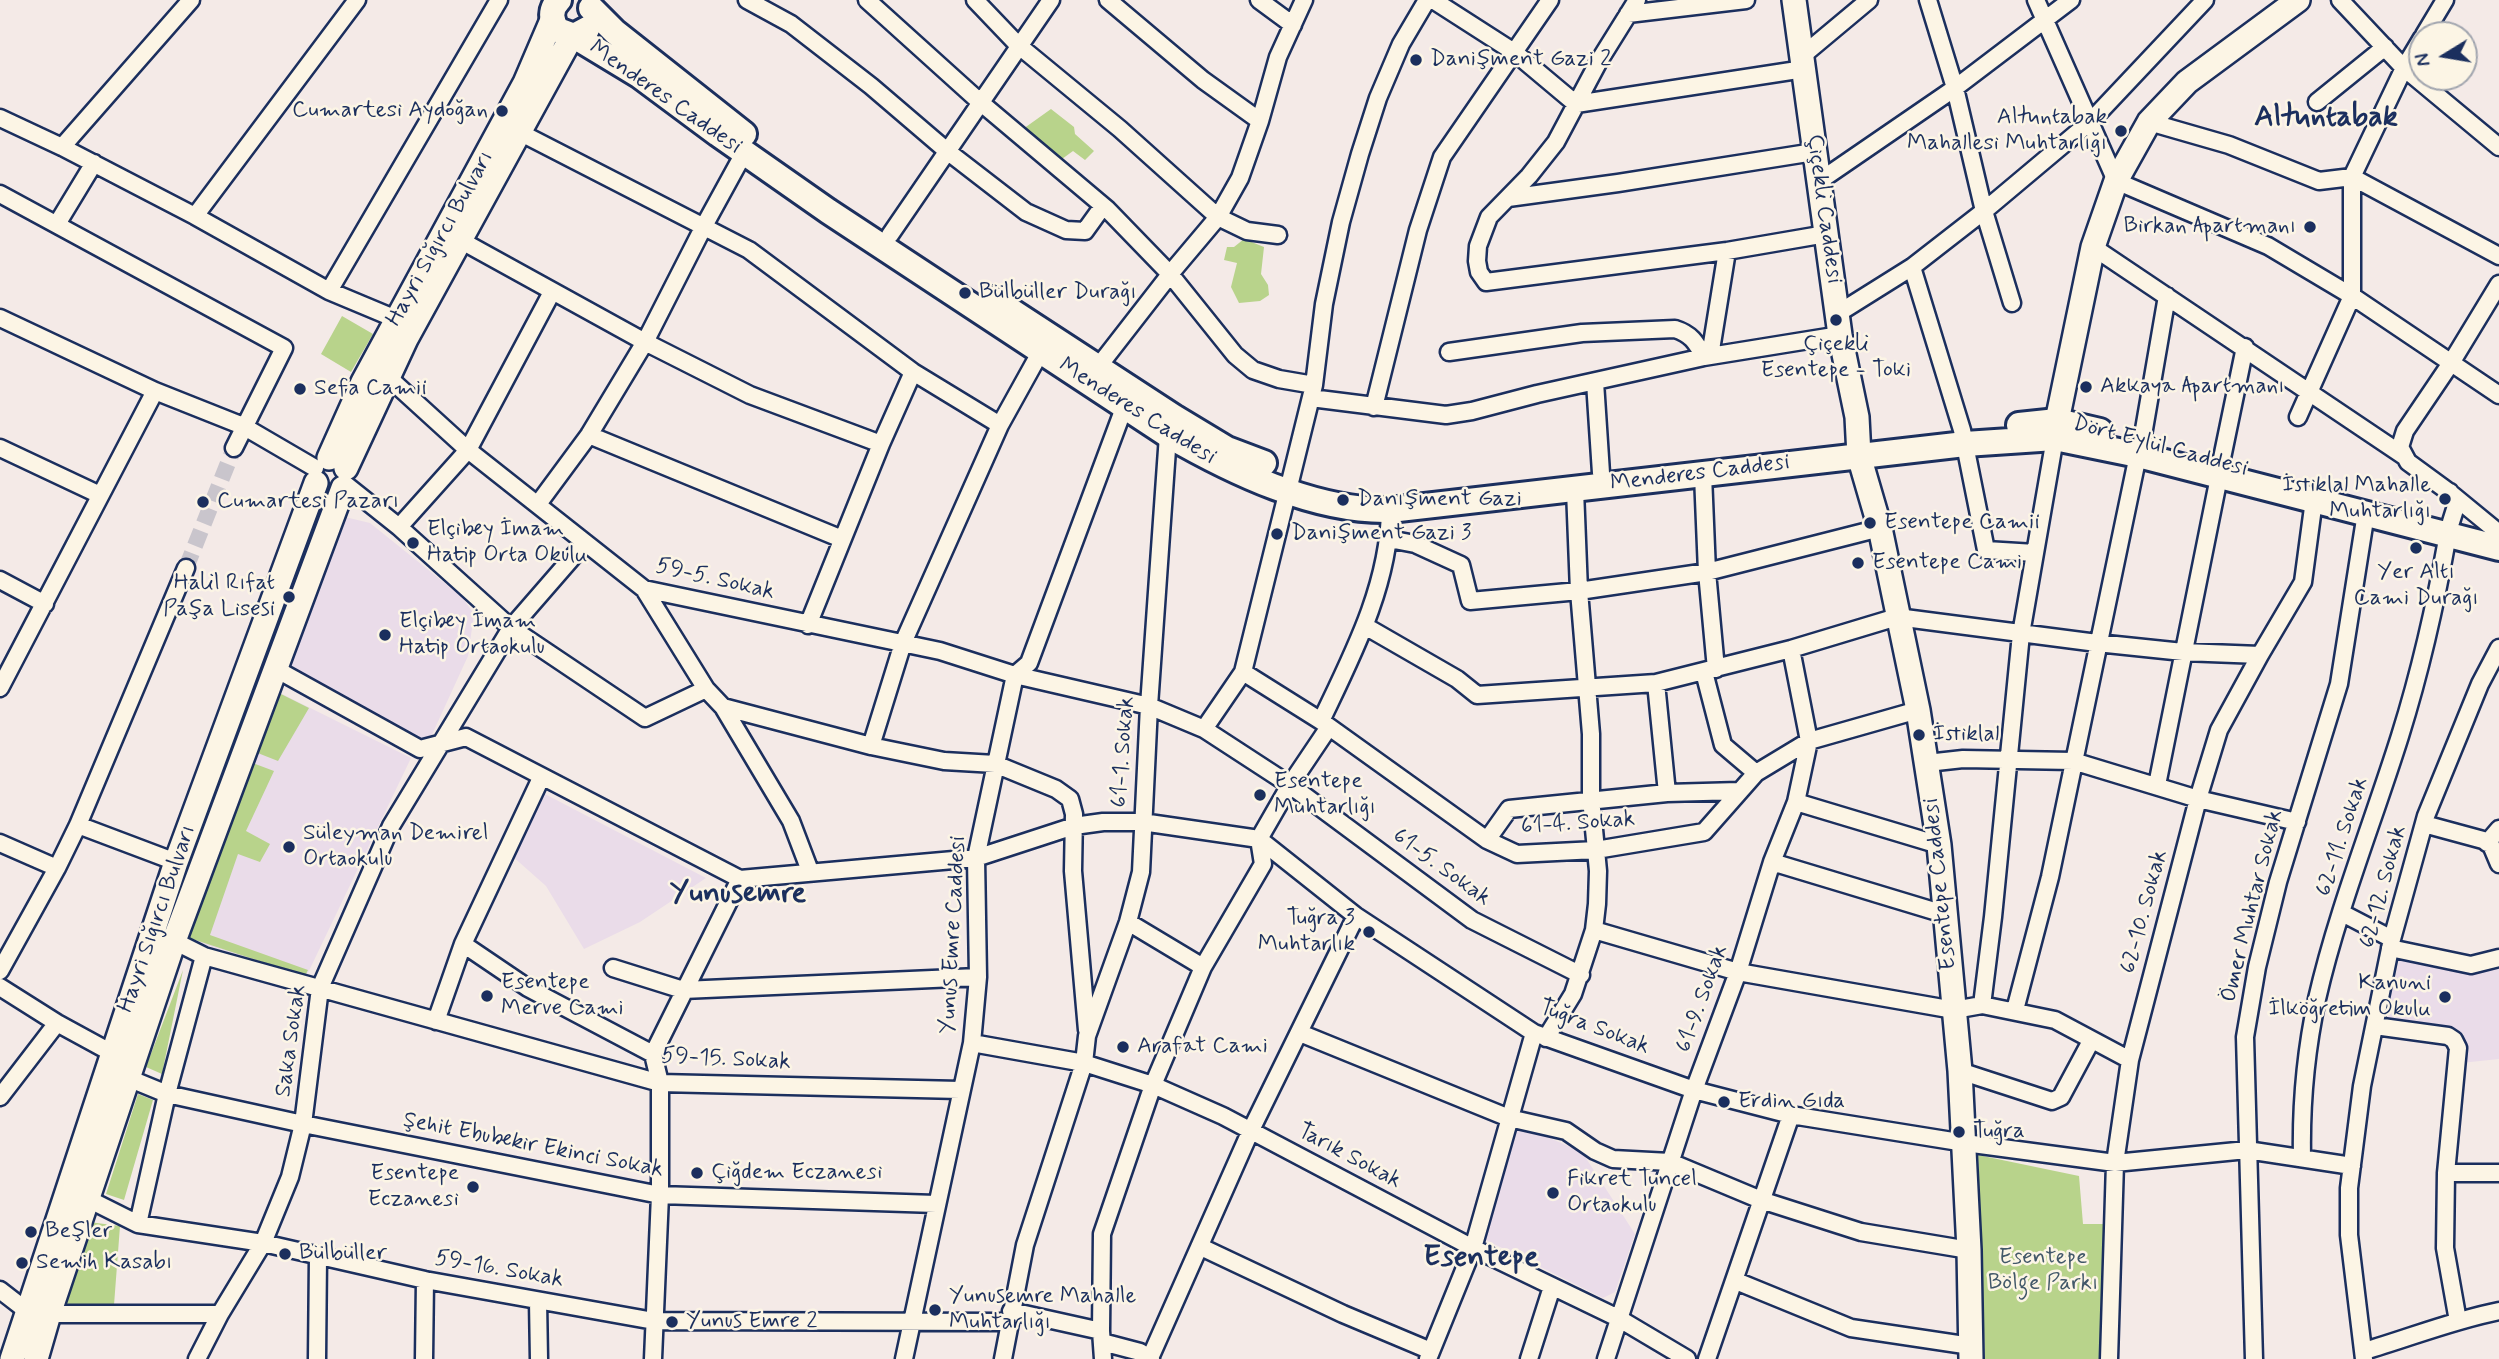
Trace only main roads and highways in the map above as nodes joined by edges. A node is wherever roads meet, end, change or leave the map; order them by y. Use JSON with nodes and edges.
{"nodes":[{"id":1,"x":588,"y":2,"type":"edge"},
{"id":2,"x":551,"y":8,"type":"edge"},
{"id":3,"x":573,"y":36,"type":"junction"},
{"id":4,"x":1865,"y":448,"type":"junction"},
{"id":5,"x":2220,"y":470,"type":"junction"},
{"id":6,"x":1290,"y":482,"type":"junction"},
{"id":7,"x":2450,"y":528,"type":"junction"},
{"id":8,"x":2499,"y":534,"type":"edge"},
{"id":9,"x":2499,"y":548,"type":"edge"}],
"edges":[{"from":1,"to":3,"type":"main road"},
{"from":1,"to":6,"type":"main road","name":"Menderes Caddesi"},
{"from":2,"to":3,"type":"main road","name":"Menderes Caddesi"},
{"from":3,"to":6,"type":"main road","name":"Menderes Caddesi"},
{"from":4,"to":5,"type":"main road","name":"Dört Eylül Caddesi"},
{"from":4,"to":6,"type":"main road","name":"Menderes Caddesi"},
{"from":4,"to":6,"type":"main road","name":"Menderes Caddesi"},
{"from":5,"to":7,"type":"main road","name":"Dört Eylül Caddesi"},
{"from":5,"to":7,"type":"main road","name":"Dört Eylül Caddesi"},
{"from":7,"to":8,"type":"main road","name":"Dört Eylül Caddesi"},
{"from":7,"to":9,"type":"main road","name":"Dört Eylül Caddesi"}]}
